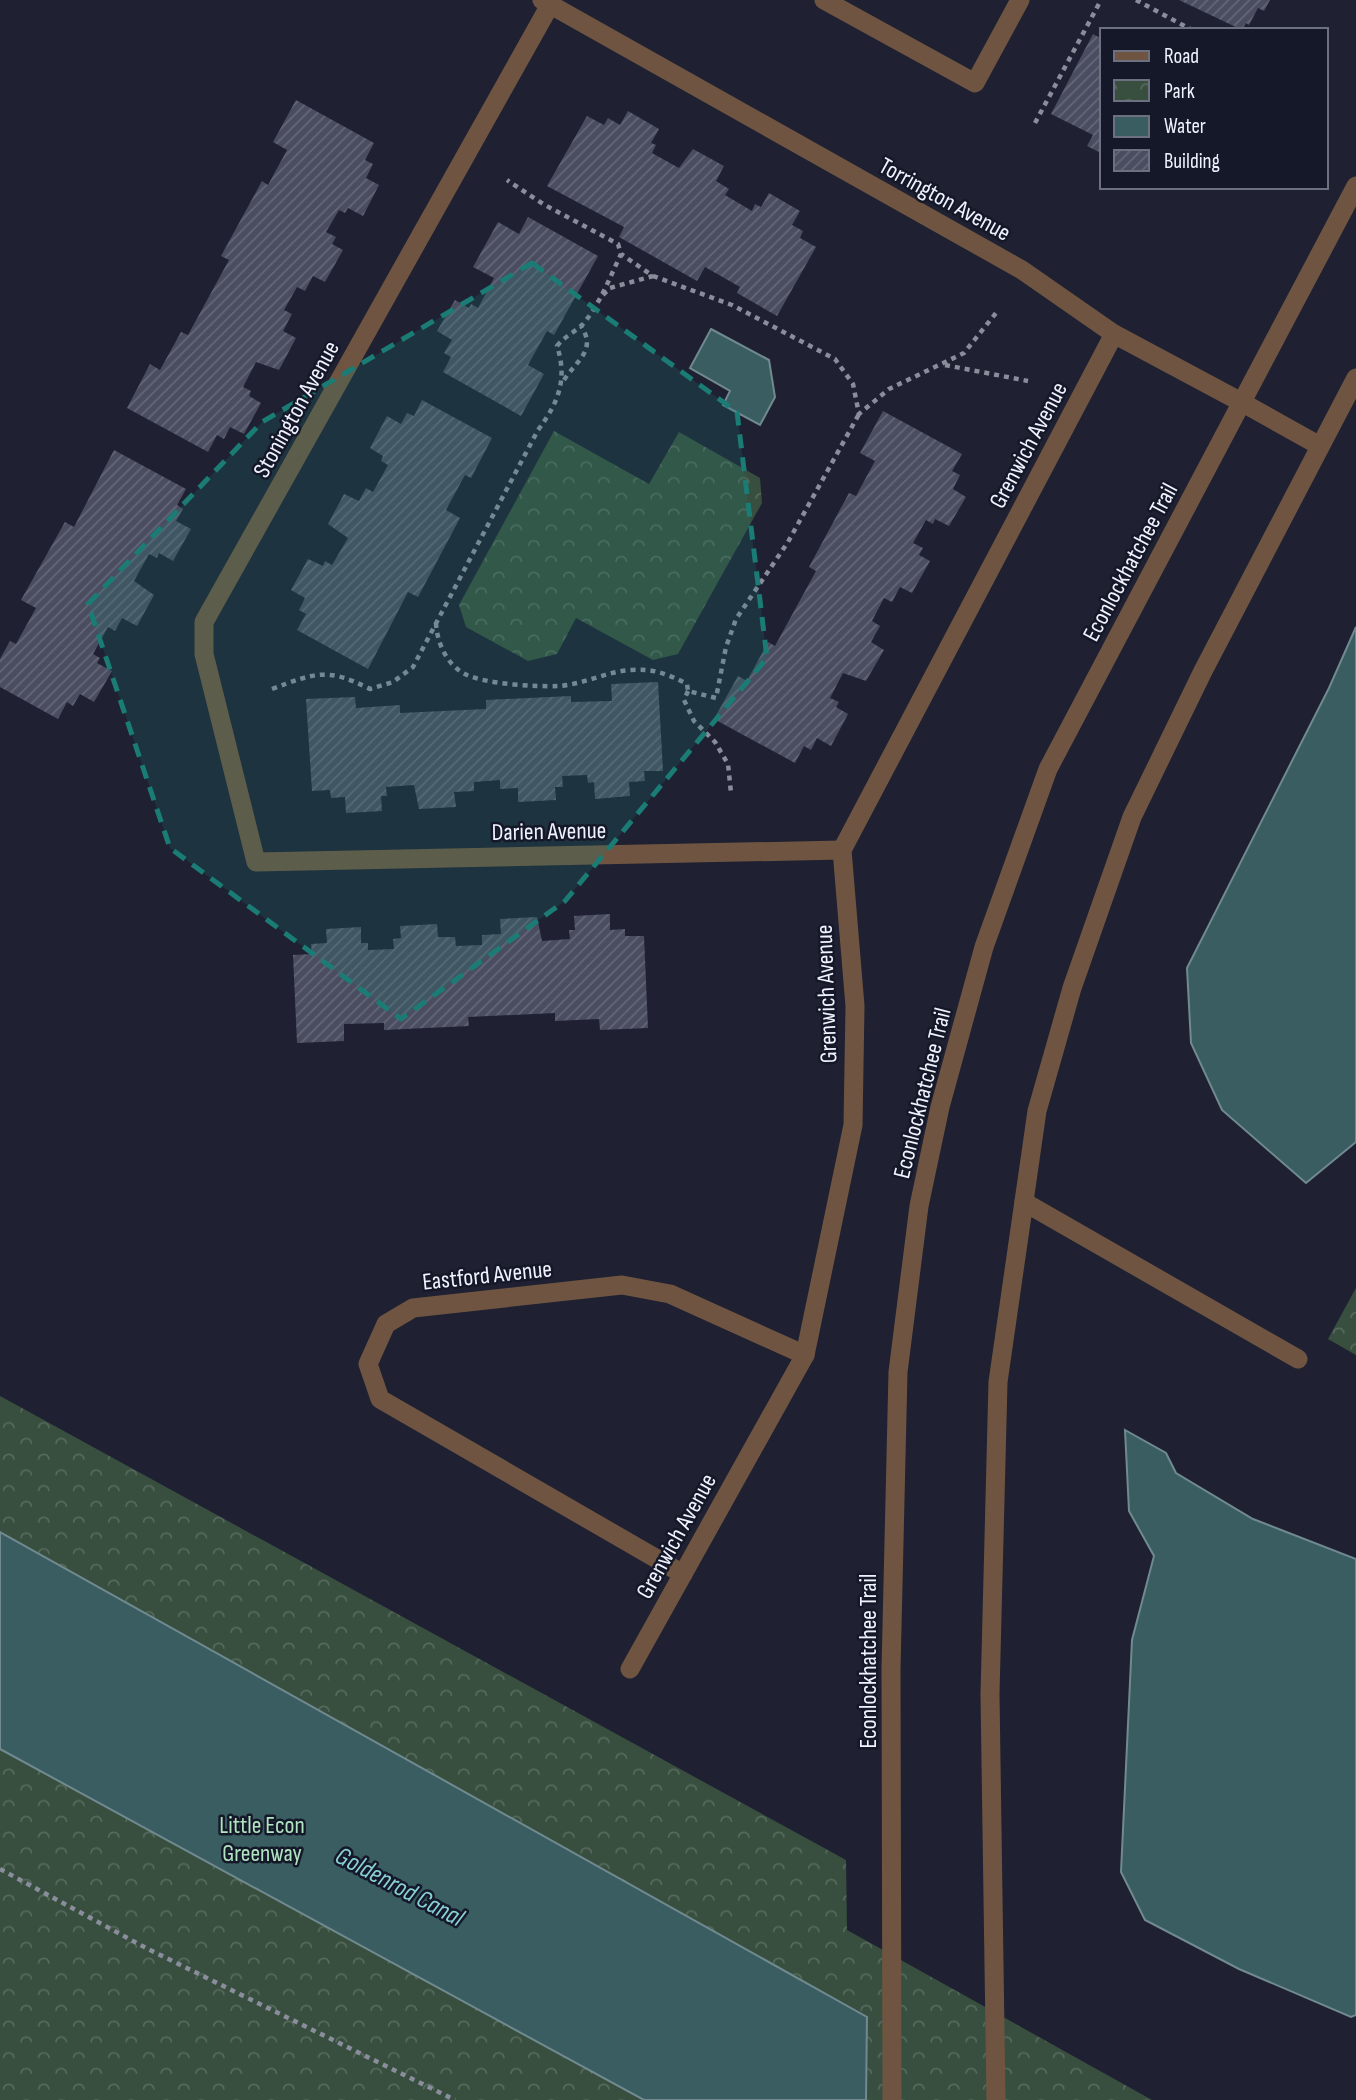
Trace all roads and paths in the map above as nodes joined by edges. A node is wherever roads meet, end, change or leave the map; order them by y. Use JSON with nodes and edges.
{"nodes":[{"id":1,"x":824,"y":0,"type":"edge"},
{"id":2,"x":1020,"y":0,"type":"edge"},
{"id":3,"x":1101,"y":0,"type":"edge"},
{"id":4,"x":1136,"y":0,"type":"edge"},
{"id":5,"x":546,"y":2,"type":"edge"},
{"id":6,"x":1188,"y":28,"type":"edge"},
{"id":7,"x":1035,"y":123,"type":"dead end"},
{"id":8,"x":507,"y":180,"type":"dead end"},
{"id":9,"x":1356,"y":186,"type":"edge"},
{"id":10,"x":621,"y":254,"type":"junction"},
{"id":11,"x":653,"y":276,"type":"junction"},
{"id":12,"x":599,"y":299,"type":"junction"},
{"id":13,"x":996,"y":313,"type":"dead end"},
{"id":14,"x":582,"y":326,"type":"junction"},
{"id":15,"x":1114,"y":334,"type":"junction"},
{"id":16,"x":944,"y":365,"type":"junction"},
{"id":17,"x":1356,"y":378,"type":"edge"},
{"id":18,"x":1028,"y":381,"type":"dead end"},
{"id":19,"x":563,"y":382,"type":"junction"},
{"id":20,"x":1243,"y":403,"type":"junction"},
{"id":21,"x":859,"y":414,"type":"junction"},
{"id":22,"x":1320,"y":446,"type":"junction"},
{"id":23,"x":436,"y":620,"type":"junction"},
{"id":24,"x":272,"y":689,"type":"dead end"},
{"id":25,"x":688,"y":691,"type":"junction"},
{"id":26,"x":731,"y":793,"type":"dead end"},
{"id":27,"x":842,"y":850,"type":"junction"},
{"id":28,"x":256,"y":862,"type":"joint"},
{"id":29,"x":1024,"y":1202,"type":"junction"},
{"id":30,"x":805,"y":1354,"type":"junction"},
{"id":31,"x":1298,"y":1359,"type":"dead end"},
{"id":32,"x":683,"y":1574,"type":"junction"},
{"id":33,"x":631,"y":1669,"type":"dead end"},
{"id":34,"x":0,"y":1869,"type":"edge"},
{"id":35,"x":455,"y":2100,"type":"edge"},
{"id":36,"x":892,"y":2100,"type":"edge"},
{"id":37,"x":996,"y":2100,"type":"edge"}],
"edges":[{"from":1,"to":2,"type":"street"},
{"from":3,"to":7,"type":"path"},
{"from":4,"to":6,"type":"path"},
{"from":5,"to":15,"type":"street","name":"Torrington Avenue"},
{"from":5,"to":28,"type":"street","name":"Stonington Avenue"},
{"from":8,"to":10,"type":"path"},
{"from":9,"to":20,"type":"street","name":"Econlockhatchee Trail"},
{"from":10,"to":11,"type":"path"},
{"from":10,"to":12,"type":"path"},
{"from":11,"to":12,"type":"path"},
{"from":11,"to":21,"type":"path"},
{"from":12,"to":14,"type":"path"},
{"from":13,"to":16,"type":"path"},
{"from":14,"to":19,"type":"path"},
{"from":14,"to":19,"type":"path"},
{"from":15,"to":20,"type":"street","name":"Torrington Avenue"},
{"from":15,"to":27,"type":"street","name":"Grenwich Avenue"},
{"from":16,"to":18,"type":"path"},
{"from":16,"to":21,"type":"path"},
{"from":17,"to":22,"type":"street"},
{"from":19,"to":23,"type":"path"},
{"from":20,"to":22,"type":"street","name":"Torrington Avenue"},
{"from":20,"to":36,"type":"street","name":"Econlockhatchee Trail"},
{"from":21,"to":25,"type":"path"},
{"from":22,"to":29,"type":"street"},
{"from":23,"to":24,"type":"path"},
{"from":23,"to":25,"type":"path"},
{"from":25,"to":26,"type":"path"},
{"from":27,"to":28,"type":"street","name":"Darien Avenue"},
{"from":27,"to":30,"type":"street","name":"Grenwich Avenue"},
{"from":29,"to":31,"type":"street"},
{"from":29,"to":37,"type":"street"},
{"from":30,"to":32,"type":"street","name":"Grenwich Avenue"},
{"from":30,"to":32,"type":"street","name":"Eastford Avenue"},
{"from":32,"to":33,"type":"street","name":"Grenwich Avenue"},
{"from":34,"to":35,"type":"path"}]}
